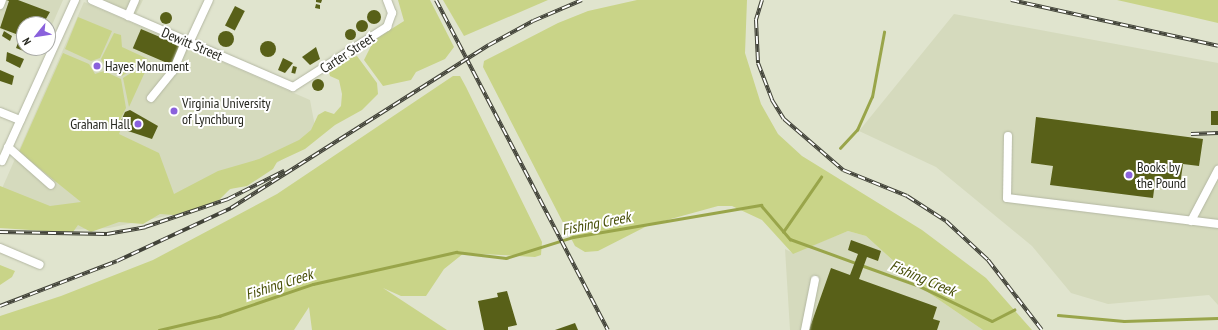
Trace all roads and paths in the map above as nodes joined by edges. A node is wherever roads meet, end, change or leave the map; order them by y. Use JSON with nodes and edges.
{"nodes":[{"id":1,"x":2,"y":0,"type":"edge"},
{"id":2,"x":75,"y":0,"type":"edge"},
{"id":3,"x":92,"y":0,"type":"edge"},
{"id":4,"x":135,"y":0,"type":"edge"},
{"id":5,"x":209,"y":0,"type":"edge"},
{"id":6,"x":387,"y":0,"type":"edge"},
{"id":7,"x":0,"y":5,"type":"edge"},
{"id":8,"x":128,"y":16,"type":"junction"},
{"id":9,"x":188,"y":42,"type":"junction"},
{"id":10,"x":294,"y":87,"type":"joint"},
{"id":11,"x":151,"y":98,"type":"dead end"},
{"id":12,"x":0,"y":112,"type":"edge"},
{"id":13,"x":20,"y":120,"type":"junction"},
{"id":14,"x":1008,"y":136,"type":"dead end"},
{"id":15,"x":8,"y":147,"type":"junction"},
{"id":16,"x":2,"y":161,"type":"dead end"},
{"id":17,"x":1218,"y":170,"type":"edge"},
{"id":18,"x":51,"y":185,"type":"dead end"},
{"id":19,"x":1191,"y":220,"type":"junction"},
{"id":20,"x":1218,"y":224,"type":"edge"},
{"id":21,"x":0,"y":248,"type":"edge"},
{"id":22,"x":40,"y":264,"type":"dead end"},
{"id":23,"x":815,"y":280,"type":"dead end"},
{"id":24,"x":806,"y":330,"type":"edge"}],
"edges":[{"from":1,"to":7,"type":"street"},
{"from":2,"to":13,"type":"street"},
{"from":3,"to":8,"type":"street","name":"Dewitt Street"},
{"from":4,"to":8,"type":"street"},
{"from":5,"to":9,"type":"street"},
{"from":6,"to":10,"type":"street","name":"Carter Street"},
{"from":8,"to":9,"type":"street","name":"Dewitt Street"},
{"from":9,"to":10,"type":"street","name":"Dewitt Street"},
{"from":9,"to":11,"type":"street"},
{"from":12,"to":13,"type":"street"},
{"from":13,"to":15,"type":"street"},
{"from":14,"to":19,"type":"street"},
{"from":15,"to":16,"type":"street"},
{"from":15,"to":18,"type":"street"},
{"from":17,"to":19,"type":"street"},
{"from":19,"to":20,"type":"street"},
{"from":21,"to":22,"type":"street"},
{"from":23,"to":24,"type":"street"}]}
